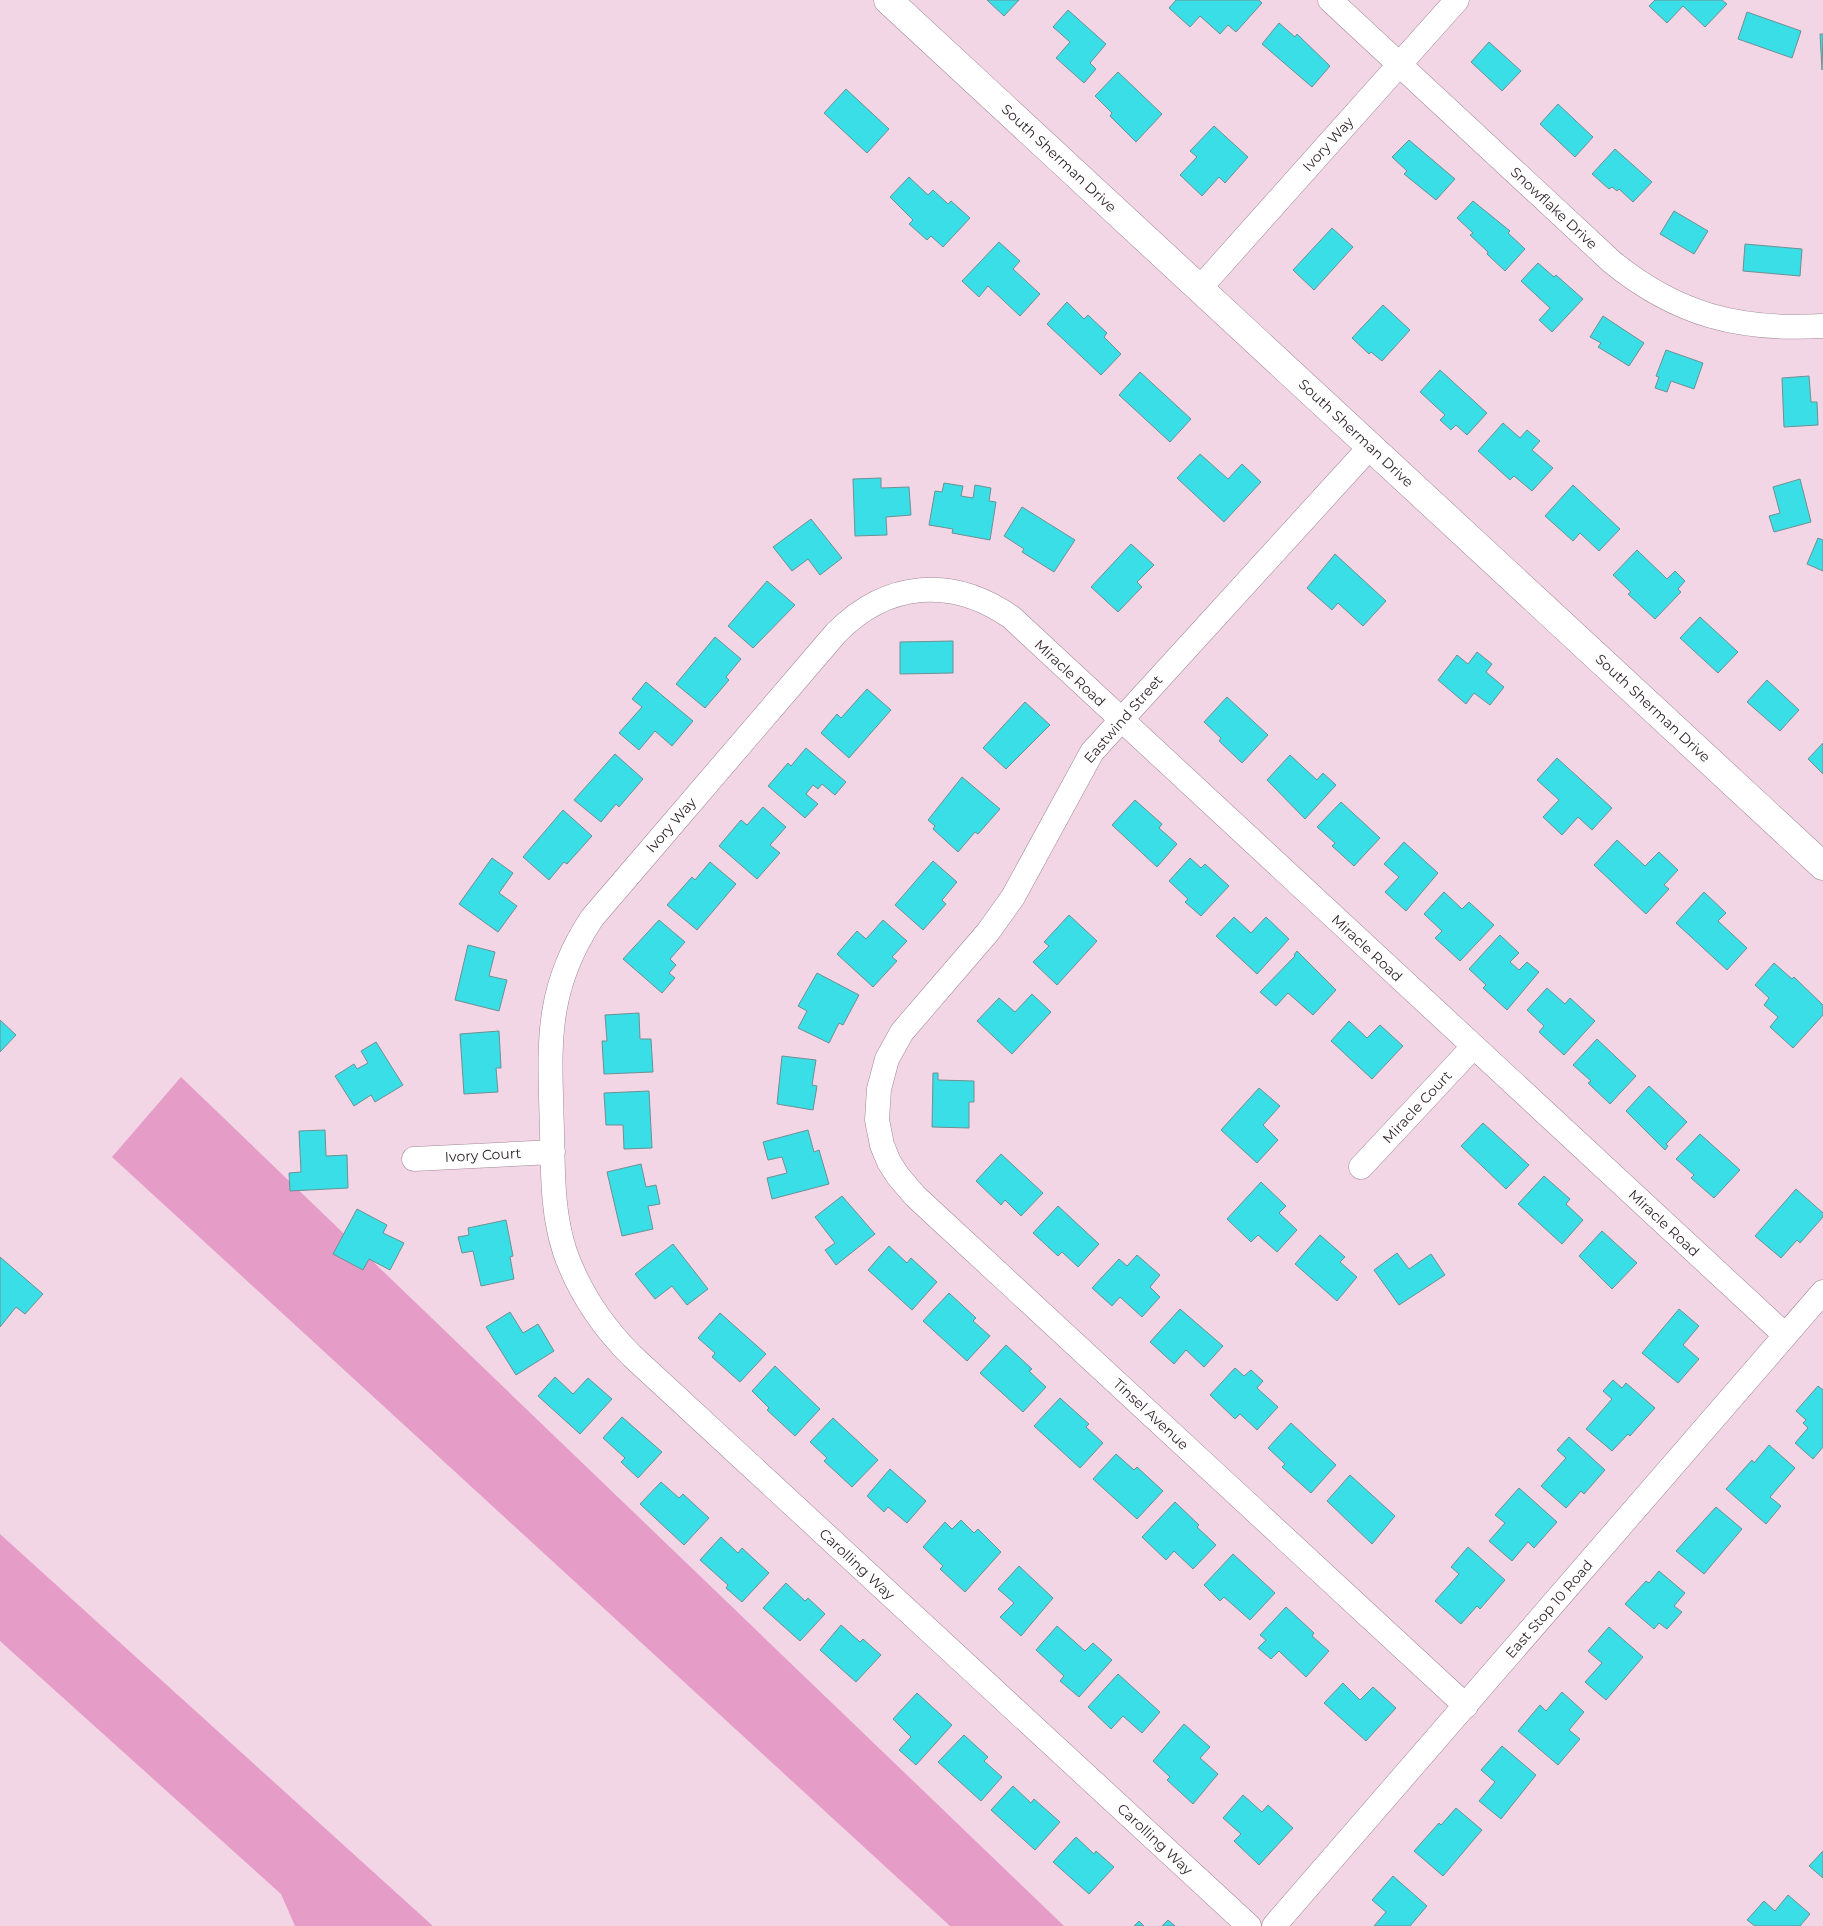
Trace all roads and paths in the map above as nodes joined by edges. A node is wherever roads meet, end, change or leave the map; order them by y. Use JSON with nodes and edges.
{"nodes":[{"id":1,"x":888,"y":0,"type":"edge"},
{"id":2,"x":1330,"y":0,"type":"edge"},
{"id":3,"x":1457,"y":0,"type":"edge"},
{"id":4,"x":1399,"y":64,"type":"junction"},
{"id":5,"x":1200,"y":288,"type":"junction"},
{"id":6,"x":1823,"y":326,"type":"edge"},
{"id":7,"x":1370,"y":447,"type":"junction"},
{"id":8,"x":934,"y":590,"type":"joint"},
{"id":9,"x":1121,"y":720,"type":"junction"},
{"id":10,"x":1823,"y":866,"type":"edge"},
{"id":11,"x":1473,"y":1047,"type":"junction"},
{"id":12,"x":878,"y":1100,"type":"joint"},
{"id":13,"x":552,"y":1152,"type":"junction"},
{"id":14,"x":414,"y":1159,"type":"dead end"},
{"id":15,"x":1361,"y":1167,"type":"dead end"},
{"id":16,"x":1823,"y":1292,"type":"edge"},
{"id":17,"x":1785,"y":1335,"type":"junction"},
{"id":18,"x":1466,"y":1706,"type":"junction"},
{"id":19,"x":1249,"y":1926,"type":"edge"},
{"id":20,"x":1274,"y":1926,"type":"edge"}],
"edges":[{"from":1,"to":5,"type":"street","name":"South Sherman Drive"},
{"from":2,"to":4,"type":"street","name":"Snowflake Drive"},
{"from":3,"to":4,"type":"street","name":"Ivory Way"},
{"from":4,"to":5,"type":"street","name":"Ivory Way"},
{"from":4,"to":6,"type":"street","name":"Snowflake Drive"},
{"from":5,"to":7,"type":"street","name":"South Sherman Drive"},
{"from":7,"to":9,"type":"street","name":"Eastwind Street"},
{"from":7,"to":10,"type":"street","name":"South Sherman Drive"},
{"from":8,"to":9,"type":"street","name":"Miracle Road"},
{"from":8,"to":13,"type":"street","name":"Ivory Way"},
{"from":9,"to":11,"type":"street","name":"Miracle Road"},
{"from":9,"to":12,"type":"street","name":"Eastwind Street"},
{"from":11,"to":15,"type":"street","name":"Miracle Court"},
{"from":11,"to":17,"type":"street","name":"Miracle Road"},
{"from":12,"to":18,"type":"street","name":"Tinsel Avenue"},
{"from":13,"to":14,"type":"street","name":"Ivory Court"},
{"from":13,"to":19,"type":"street","name":"Carolling Way"},
{"from":16,"to":17,"type":"street","name":"East Stop 10 Road"},
{"from":17,"to":18,"type":"street","name":"East Stop 10 Road"},
{"from":18,"to":20,"type":"street","name":"East Stop 10 Road"}]}
